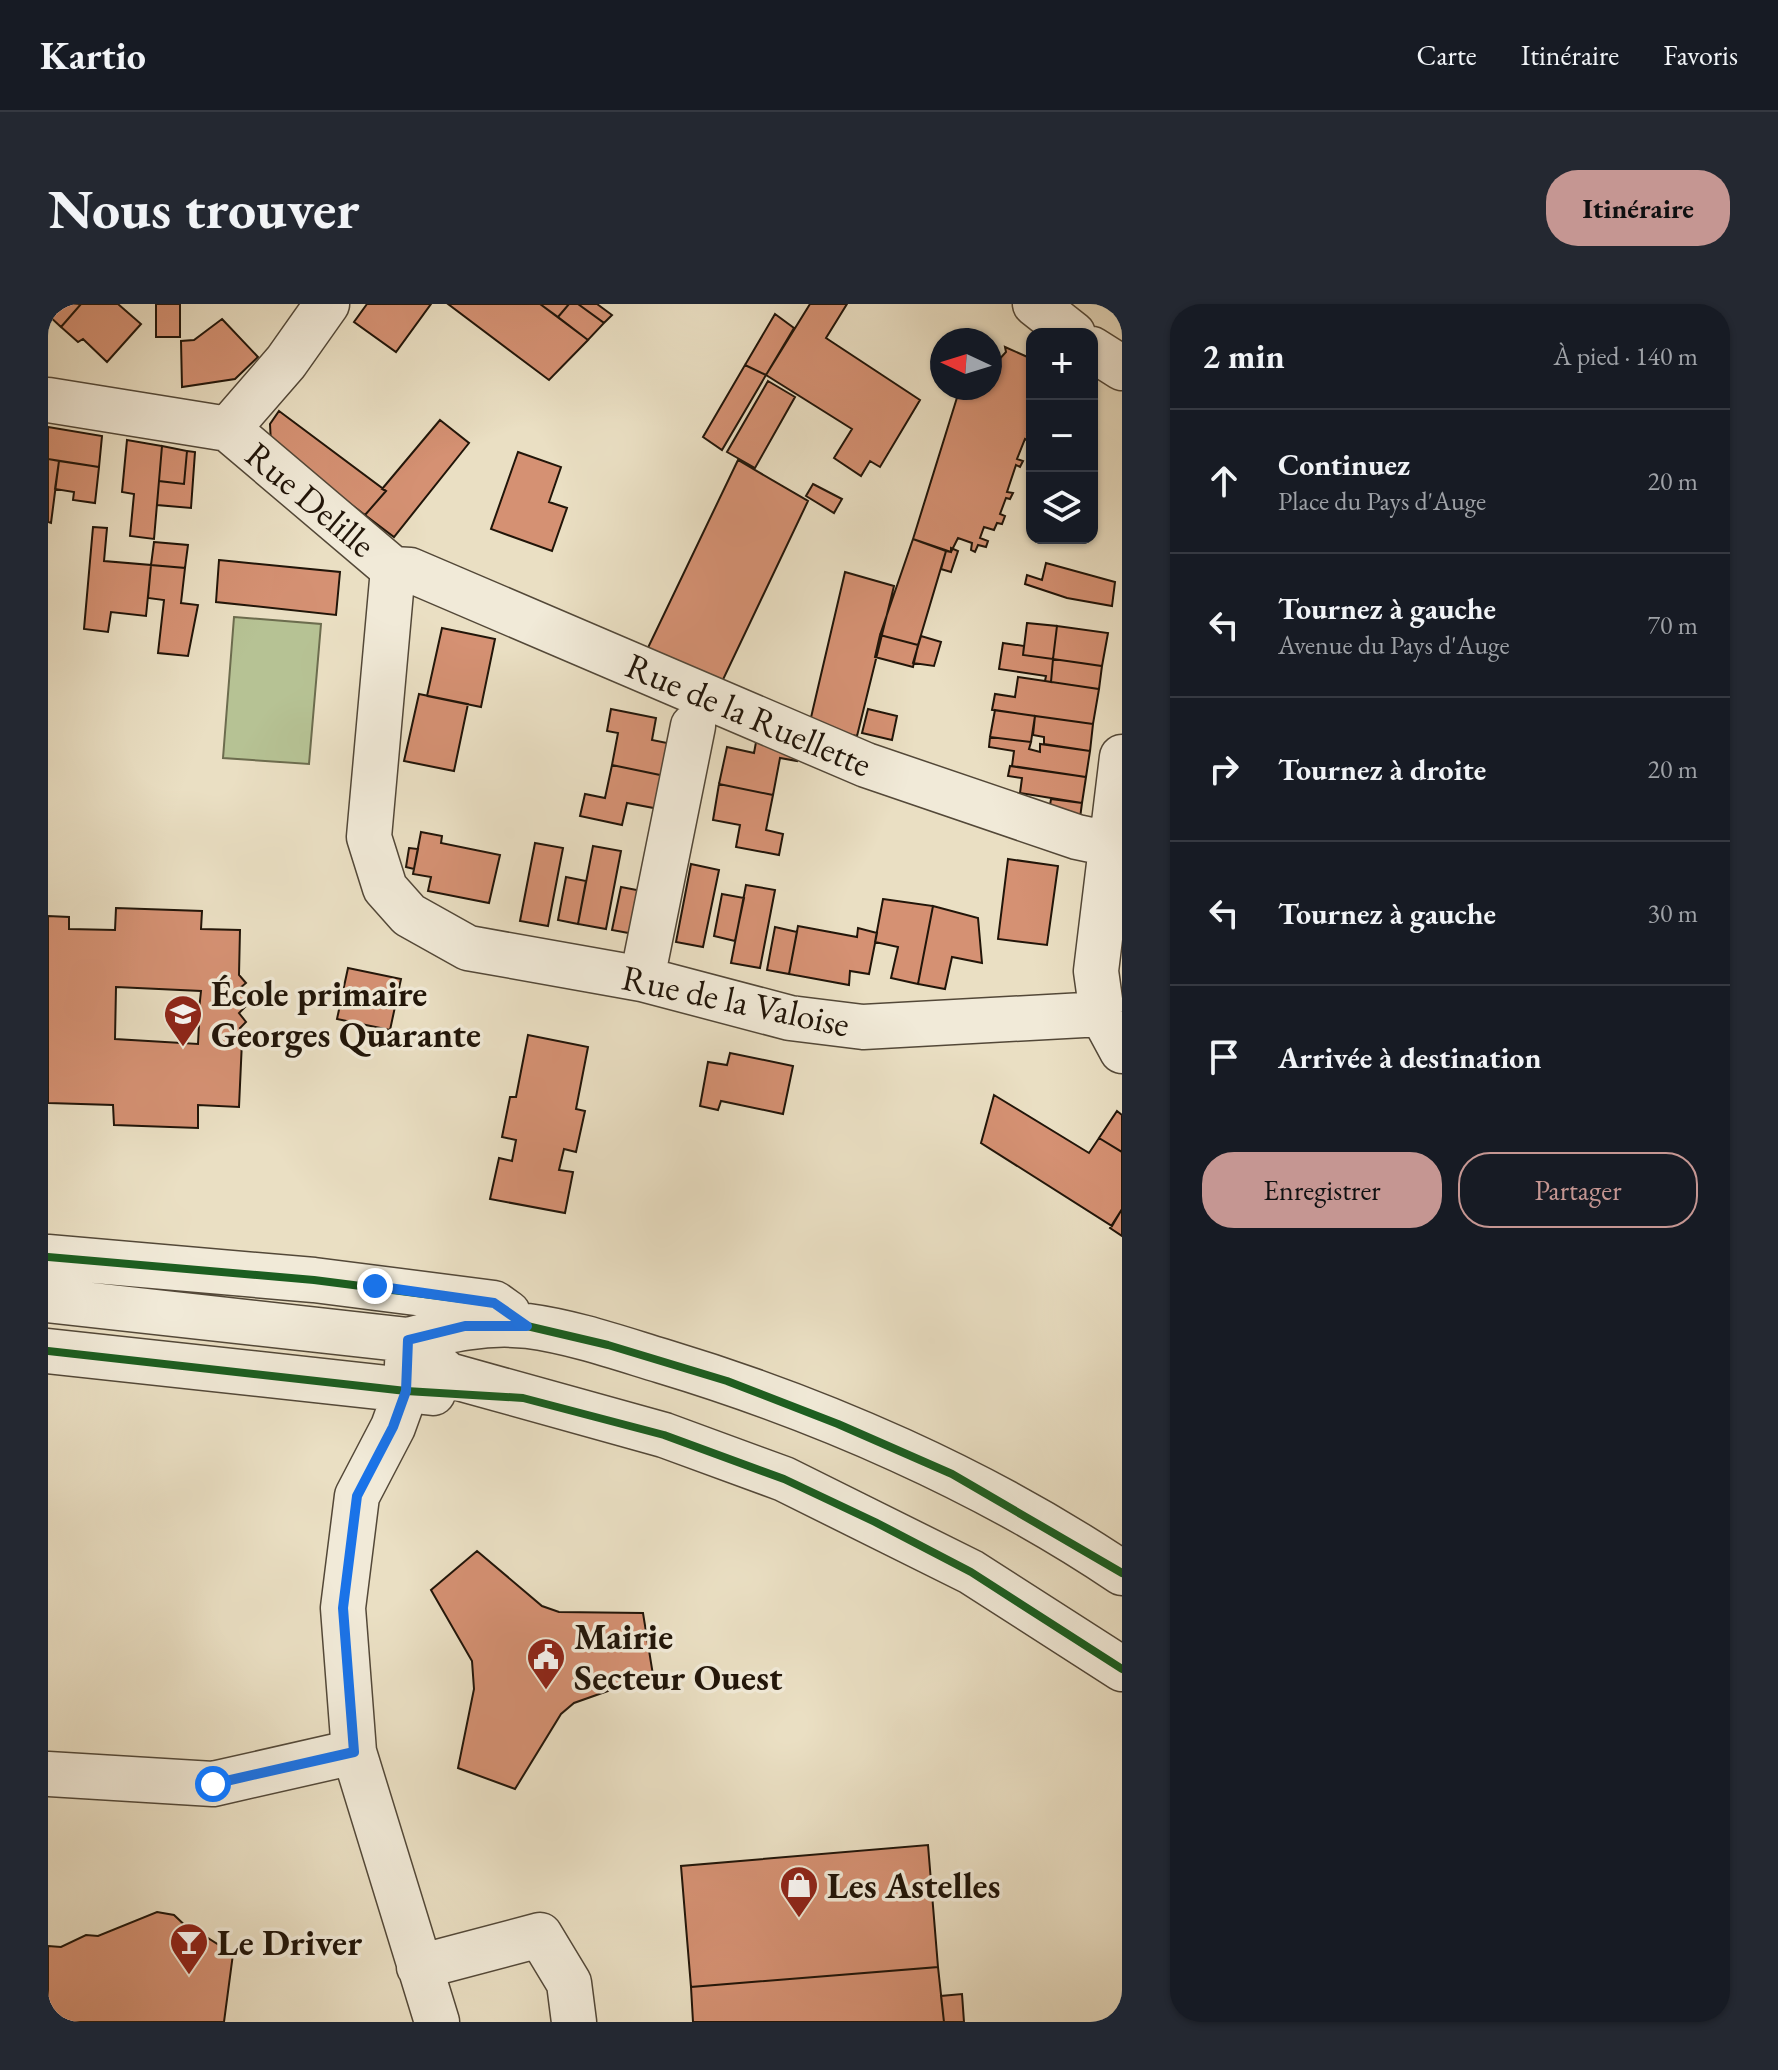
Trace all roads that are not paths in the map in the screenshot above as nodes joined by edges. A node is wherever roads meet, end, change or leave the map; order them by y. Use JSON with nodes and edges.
{"nodes":[{"id":1,"x":327,"y":304,"type":"edge"},
{"id":2,"x":1035,"y":304,"type":"edge"},
{"id":3,"x":1065,"y":328,"type":"edge"},
{"id":4,"x":1098,"y":353,"type":"edge"},
{"id":5,"x":1122,"y":368,"type":"edge"},
{"id":6,"x":48,"y":400,"type":"edge"},
{"id":7,"x":228,"y":429,"type":"junction"},
{"id":8,"x":393,"y":569,"type":"junction"},
{"id":9,"x":693,"y":726,"type":"dead end"},
{"id":10,"x":1122,"y":757,"type":"edge"},
{"id":11,"x":1110,"y":844,"type":"junction"},
{"id":12,"x":642,"y":979,"type":"junction"},
{"id":13,"x":1112,"y":1032,"type":"edge"},
{"id":14,"x":48,"y":1257,"type":"edge"},
{"id":15,"x":48,"y":1300,"type":"edge"},
{"id":16,"x":527,"y":1326,"type":"junction"},
{"id":17,"x":408,"y":1340,"type":"junction"},
{"id":18,"x":48,"y":1351,"type":"edge"},
{"id":19,"x":406,"y":1391,"type":"junction"},
{"id":20,"x":523,"y":1398,"type":"junction"},
{"id":21,"x":1122,"y":1573,"type":"edge"},
{"id":22,"x":1122,"y":1669,"type":"edge"},
{"id":23,"x":354,"y":1752,"type":"junction"},
{"id":24,"x":48,"y":1774,"type":"edge"},
{"id":25,"x":419,"y":1967,"type":"junction"},
{"id":26,"x":437,"y":2022,"type":"edge"},
{"id":27,"x":574,"y":2022,"type":"edge"}],
"edges":[{"from":1,"to":7,"type":"street","name":"Rue Delille"},
{"from":2,"to":3,"type":"street"},
{"from":4,"to":5,"type":"street"},
{"from":6,"to":7,"type":"street","name":"Rue Delille"},
{"from":7,"to":8,"type":"street","name":"Rue Delille"},
{"from":8,"to":11,"type":"street","name":"Rue de la Ruellette"},
{"from":8,"to":12,"type":"street","name":"Rue de la Valoise"},
{"from":9,"to":12,"type":"street"},
{"from":10,"to":11,"type":"street"},
{"from":11,"to":13,"type":"street"},
{"from":12,"to":13,"type":"street","name":"Rue de la Valoise"},
{"from":14,"to":16,"type":"street"},
{"from":15,"to":17,"type":"street"},
{"from":16,"to":17,"type":"street"},
{"from":16,"to":21,"type":"street"},
{"from":17,"to":19,"type":"street"},
{"from":17,"to":20,"type":"street"},
{"from":18,"to":19,"type":"street"},
{"from":19,"to":20,"type":"street"},
{"from":19,"to":23,"type":"street"},
{"from":20,"to":22,"type":"street"},
{"from":23,"to":24,"type":"street"},
{"from":23,"to":25,"type":"street"},
{"from":25,"to":26,"type":"street"},
{"from":25,"to":27,"type":"street"}]}
